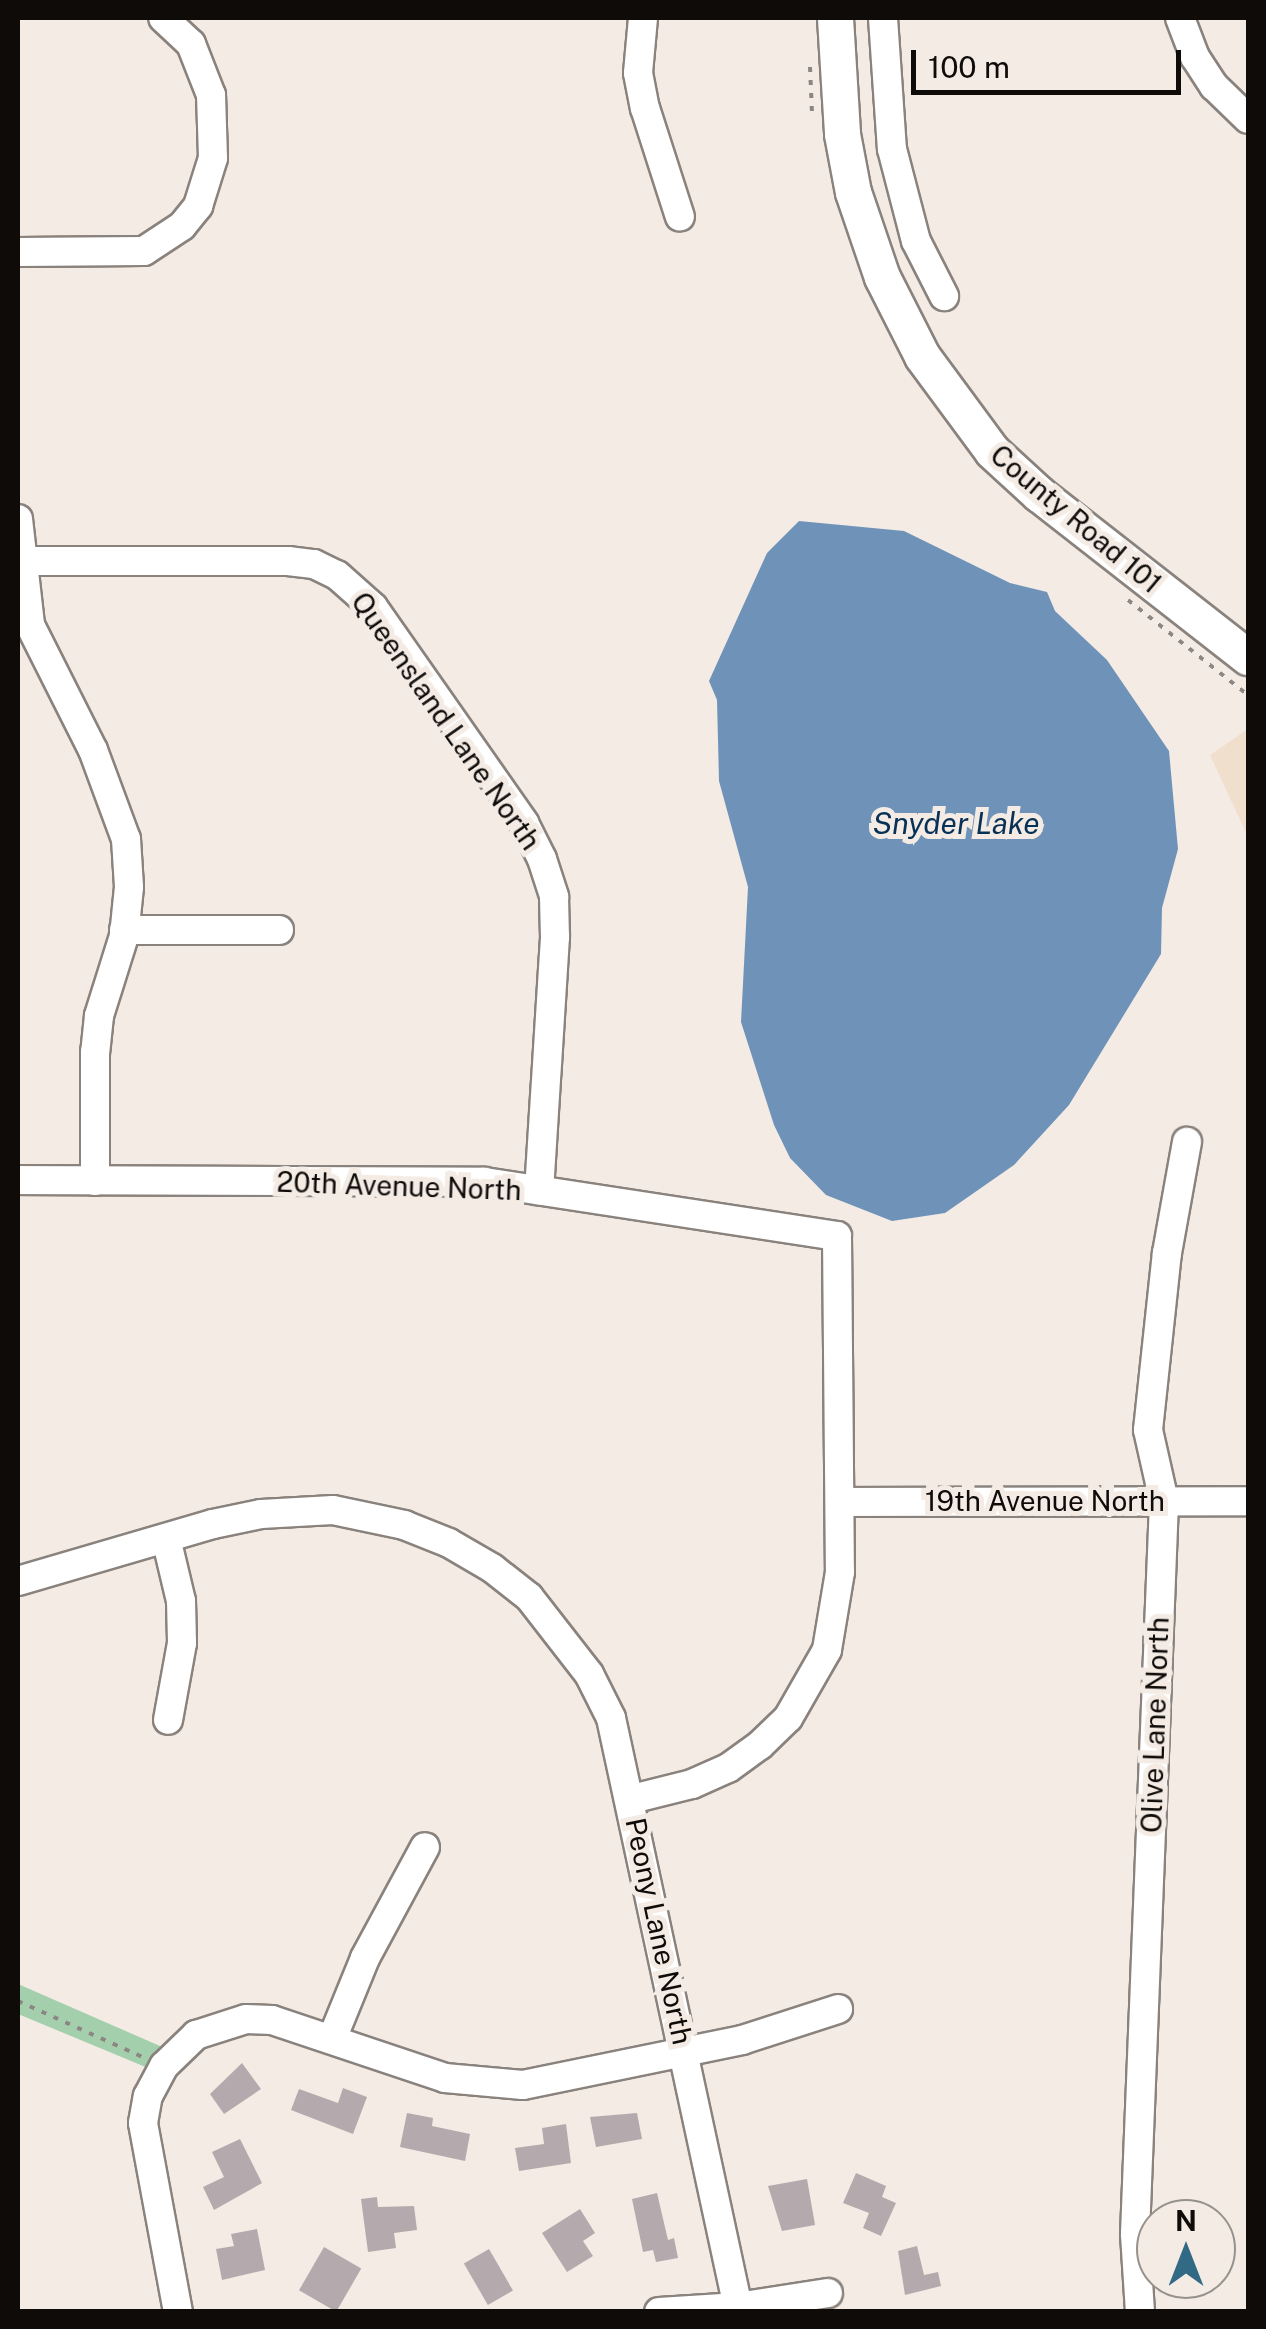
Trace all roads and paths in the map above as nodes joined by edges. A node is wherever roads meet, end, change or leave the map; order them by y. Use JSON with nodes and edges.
{"nodes":[{"id":1,"x":163,"y":18,"type":"edge"},
{"id":2,"x":643,"y":18,"type":"edge"},
{"id":3,"x":835,"y":18,"type":"edge"},
{"id":4,"x":883,"y":18,"type":"edge"},
{"id":5,"x":1180,"y":18,"type":"edge"},
{"id":6,"x":1248,"y":120,"type":"edge"},
{"id":7,"x":680,"y":217,"type":"dead end"},
{"id":8,"x":18,"y":252,"type":"edge"},
{"id":9,"x":944,"y":296,"type":"dead end"},
{"id":10,"x":18,"y":519,"type":"edge"},
{"id":11,"x":22,"y":561,"type":"junction"},
{"id":12,"x":1248,"y":658,"type":"edge"},
{"id":13,"x":124,"y":930,"type":"junction"},
{"id":14,"x":279,"y":930,"type":"dead end"},
{"id":15,"x":1186,"y":1142,"type":"dead end"},
{"id":16,"x":18,"y":1180,"type":"edge"},
{"id":17,"x":95,"y":1181,"type":"junction"},
{"id":18,"x":539,"y":1190,"type":"junction"},
{"id":19,"x":837,"y":1236,"type":"joint"},
{"id":20,"x":1164,"y":1501,"type":"junction"},
{"id":21,"x":1248,"y":1501,"type":"edge"},
{"id":22,"x":842,"y":1502,"type":"junction"},
{"id":23,"x":166,"y":1538,"type":"junction"},
{"id":24,"x":18,"y":1581,"type":"edge"},
{"id":25,"x":168,"y":1720,"type":"dead end"},
{"id":26,"x":632,"y":1799,"type":"junction"},
{"id":27,"x":425,"y":1847,"type":"dead end"},
{"id":28,"x":18,"y":2000,"type":"edge"},
{"id":29,"x":838,"y":2009,"type":"dead end"},
{"id":30,"x":332,"y":2039,"type":"junction"},
{"id":31,"x":684,"y":2054,"type":"junction"},
{"id":32,"x":170,"y":2059,"type":"junction"},
{"id":33,"x":828,"y":2293,"type":"dead end"},
{"id":34,"x":739,"y":2309,"type":"edge"},
{"id":35,"x":178,"y":2312,"type":"edge"},
{"id":36,"x":659,"y":2312,"type":"edge"},
{"id":37,"x":1140,"y":2312,"type":"edge"}],
"edges":[{"from":1,"to":8,"type":"street"},
{"from":2,"to":7,"type":"street"},
{"from":3,"to":12,"type":"main road","name":"County Road 101"},
{"from":4,"to":9,"type":"street"},
{"from":5,"to":6,"type":"street"},
{"from":10,"to":11,"type":"street"},
{"from":11,"to":13,"type":"street"},
{"from":11,"to":18,"type":"street","name":"Queensland Lane North"},
{"from":13,"to":14,"type":"street"},
{"from":13,"to":17,"type":"street"},
{"from":15,"to":20,"type":"street","name":"Olive Lane North"},
{"from":16,"to":17,"type":"street","name":"20th Avenue North"},
{"from":17,"to":18,"type":"street","name":"20th Avenue North"},
{"from":18,"to":19,"type":"street","name":"20th Avenue North"},
{"from":19,"to":22,"type":"street","name":"Peony Lane North"},
{"from":20,"to":21,"type":"street","name":"19th Avenue North"},
{"from":20,"to":22,"type":"street","name":"19th Avenue North"},
{"from":20,"to":37,"type":"street","name":"Olive Lane North"},
{"from":22,"to":26,"type":"street","name":"Peony Lane North"},
{"from":23,"to":24,"type":"street"},
{"from":23,"to":25,"type":"street"},
{"from":23,"to":26,"type":"street"},
{"from":26,"to":31,"type":"street","name":"Peony Lane North"},
{"from":27,"to":30,"type":"street"},
{"from":28,"to":32,"type":"path"},
{"from":29,"to":31,"type":"street"},
{"from":30,"to":31,"type":"street"},
{"from":30,"to":32,"type":"street"},
{"from":31,"to":34,"type":"street","name":"Peony Lane North"},
{"from":32,"to":35,"type":"street"},
{"from":33,"to":34,"type":"street"},
{"from":34,"to":36,"type":"street"}]}
